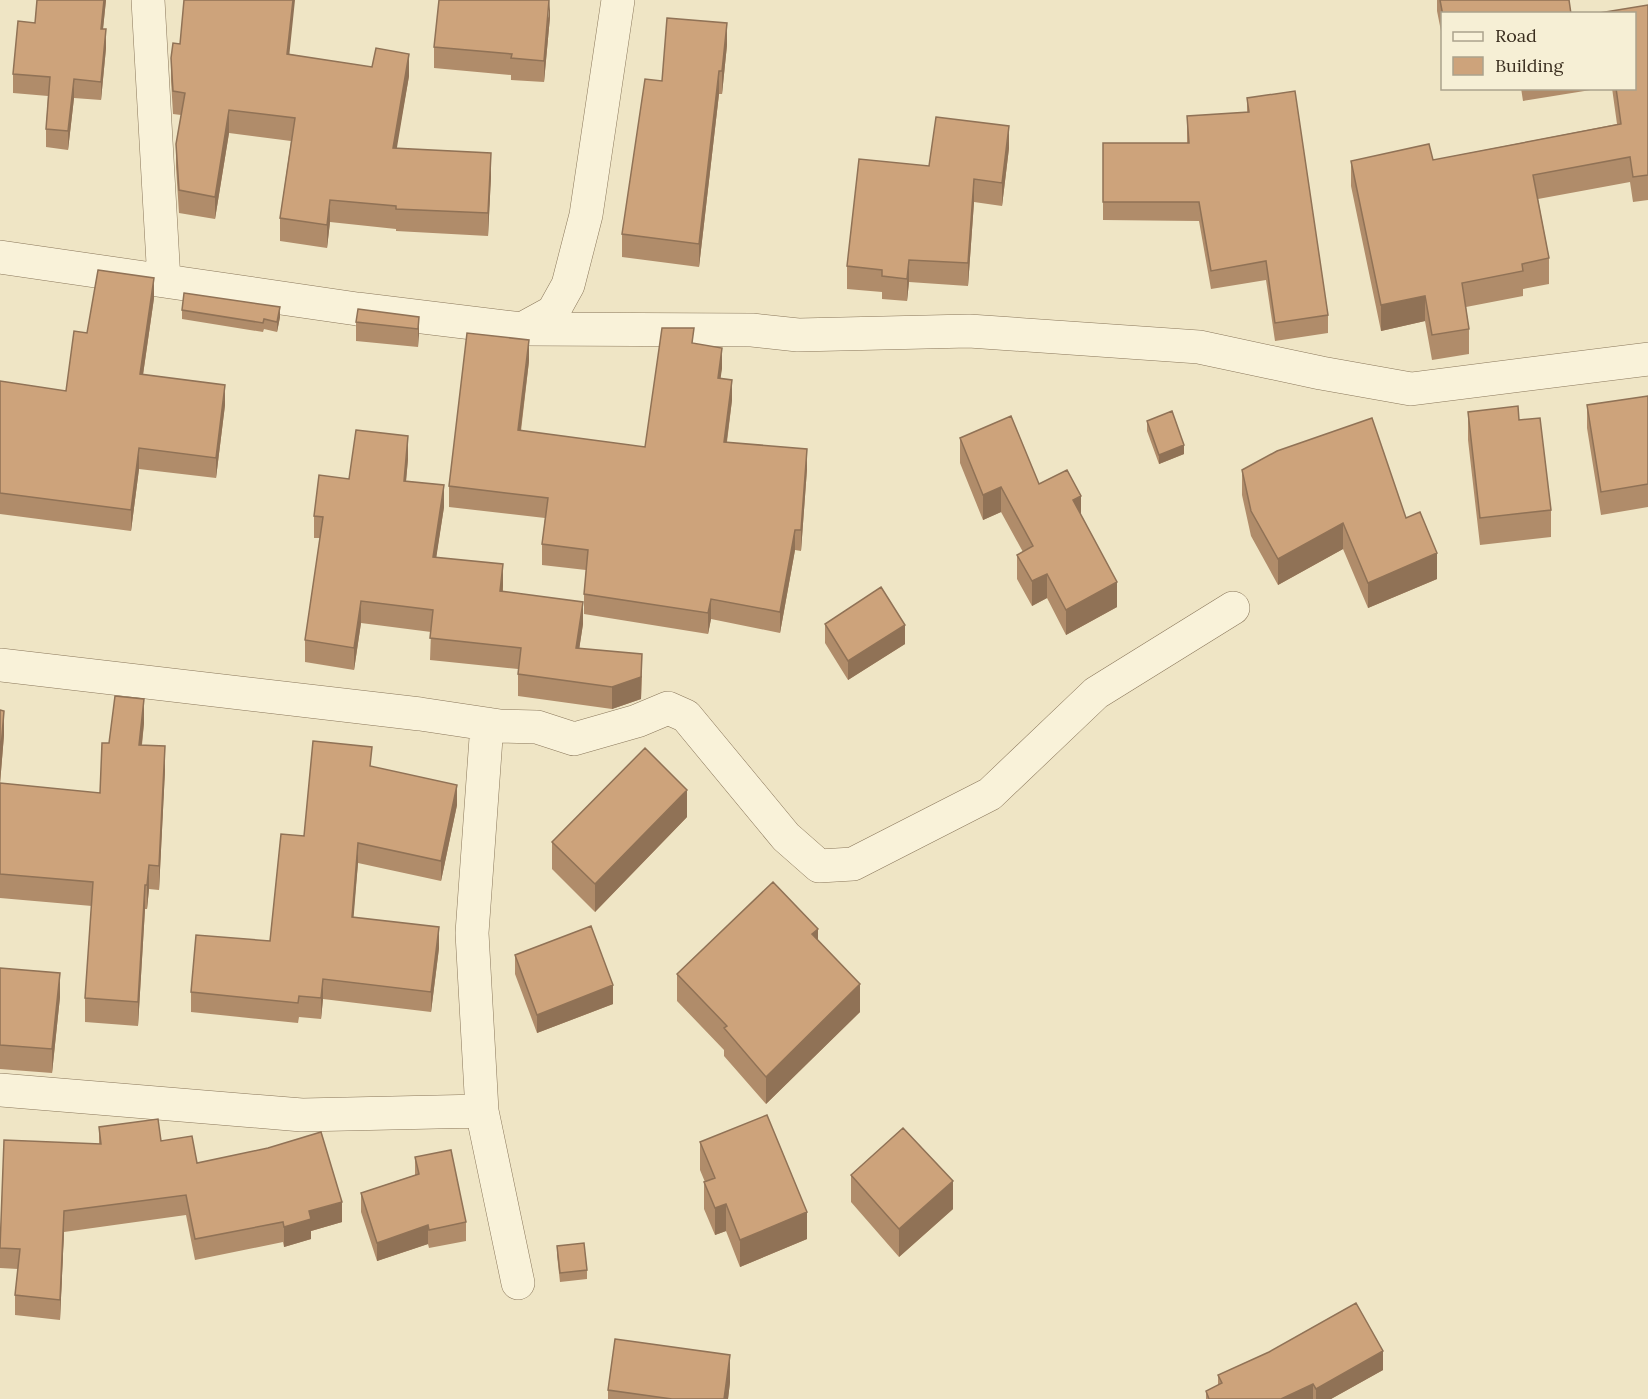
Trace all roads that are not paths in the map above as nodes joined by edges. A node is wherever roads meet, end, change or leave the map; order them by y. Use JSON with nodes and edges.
{"nodes":[{"id":1,"x":148,"y":0,"type":"edge"},
{"id":2,"x":618,"y":0,"type":"edge"},
{"id":3,"x":0,"y":257,"type":"edge"},
{"id":4,"x":164,"y":281,"type":"junction"},
{"id":5,"x":522,"y":328,"type":"junction"},
{"id":6,"x":1648,"y":359,"type":"edge"},
{"id":7,"x":1233,"y":608,"type":"dead end"},
{"id":8,"x":0,"y":665,"type":"edge"},
{"id":9,"x":487,"y":724,"type":"junction"},
{"id":10,"x":0,"y":1090,"type":"edge"},
{"id":11,"x":482,"y":1111,"type":"junction"},
{"id":12,"x":518,"y":1284,"type":"dead end"}],
"edges":[{"from":1,"to":4,"type":"street"},
{"from":2,"to":5,"type":"street"},
{"from":3,"to":4,"type":"street"},
{"from":4,"to":5,"type":"street"},
{"from":5,"to":6,"type":"street"},
{"from":7,"to":9,"type":"street"},
{"from":8,"to":9,"type":"street"},
{"from":9,"to":11,"type":"street"},
{"from":10,"to":11,"type":"street"},
{"from":11,"to":12,"type":"street"}]}
